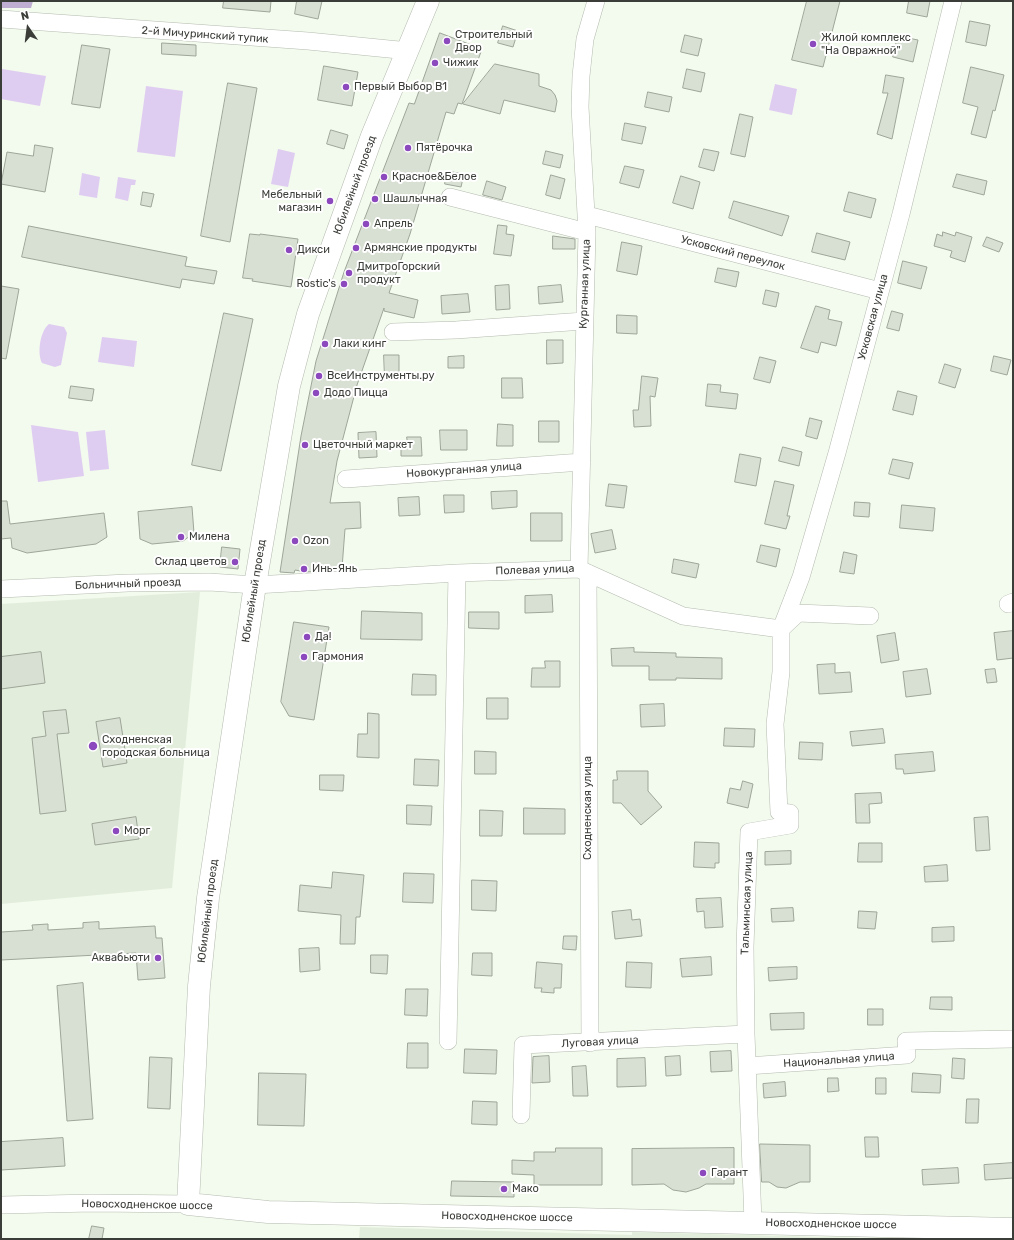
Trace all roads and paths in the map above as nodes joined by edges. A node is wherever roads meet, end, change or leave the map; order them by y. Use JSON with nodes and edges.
{"nodes":[{"id":1,"x":428,"y":1,"type":"edge"},
{"id":2,"x":596,"y":1,"type":"edge"},
{"id":3,"x":953,"y":1,"type":"edge"},
{"id":4,"x":1,"y":19,"type":"edge"},
{"id":5,"x":409,"y":51,"type":"junction"},
{"id":6,"x":450,"y":197,"type":"dead end"},
{"id":7,"x":587,"y":215,"type":"junction"},
{"id":8,"x":587,"y":232,"type":"junction"},
{"id":9,"x":880,"y":291,"type":"junction"},
{"id":10,"x":584,"y":321,"type":"junction"},
{"id":11,"x":393,"y":332,"type":"dead end"},
{"id":12,"x":582,"y":462,"type":"junction"},
{"id":13,"x":346,"y":478,"type":"dead end"},
{"id":14,"x":584,"y":571,"type":"junction"},
{"id":15,"x":457,"y":573,"type":"junction"},
{"id":16,"x":254,"y":585,"type":"junction"},
{"id":17,"x":1,"y":589,"type":"edge"},
{"id":18,"x":870,"y":616,"type":"dead end"},
{"id":19,"x":781,"y":629,"type":"junction"},
{"id":20,"x":746,"y":1034,"type":"junction"},
{"id":21,"x":1013,"y":1039,"type":"edge"},
{"id":22,"x":448,"y":1041,"type":"dead end"},
{"id":23,"x":590,"y":1043,"type":"junction"},
{"id":24,"x":747,"y":1066,"type":"junction"},
{"id":25,"x":521,"y":1115,"type":"dead end"},
{"id":26,"x":188,"y":1204,"type":"junction"},
{"id":27,"x":1,"y":1205,"type":"edge"},
{"id":28,"x":752,"y":1222,"type":"junction"},
{"id":29,"x":1013,"y":1229,"type":"edge"}],
"edges":[{"from":1,"to":5,"type":"main road","name":"Юбилейный проезд"},
{"from":2,"to":7,"type":"street","name":"Курганная улица"},
{"from":3,"to":9,"type":"street","name":"Усковская улица"},
{"from":4,"to":5,"type":"street","name":"2-й Мичуринский тупик"},
{"from":5,"to":16,"type":"main road","name":"Юбилейный проезд"},
{"from":6,"to":8,"type":"street"},
{"from":7,"to":8,"type":"street","name":"Курганная улица"},
{"from":7,"to":9,"type":"street","name":"Усковский переулок"},
{"from":8,"to":10,"type":"street","name":"Курганная улица"},
{"from":9,"to":19,"type":"street","name":"Усковская улица"},
{"from":10,"to":11,"type":"street"},
{"from":10,"to":12,"type":"street","name":"Курганная улица"},
{"from":12,"to":13,"type":"street","name":"Новокурганная улица"},
{"from":12,"to":14,"type":"street","name":"Курганная улица"},
{"from":14,"to":15,"type":"street","name":"Полевая улица"},
{"from":14,"to":19,"type":"street","name":"Полевая улица"},
{"from":14,"to":23,"type":"street","name":"Сходненская улица"},
{"from":15,"to":16,"type":"street","name":"Полевая улица"},
{"from":15,"to":22,"type":"street"},
{"from":16,"to":17,"type":"street","name":"Больничный проезд"},
{"from":16,"to":26,"type":"main road","name":"Юбилейный проезд"},
{"from":18,"to":19,"type":"street"},
{"from":19,"to":20,"type":"street","name":"Тальминская улица"},
{"from":20,"to":23,"type":"street","name":"Луговая улица"},
{"from":20,"to":24,"type":"street","name":"Тальминская улица"},
{"from":21,"to":24,"type":"street","name":"Национальная улица"},
{"from":23,"to":25,"type":"street","name":"Луговая улица"},
{"from":24,"to":28,"type":"street","name":"Тальминская улица"},
{"from":26,"to":27,"type":"street","name":"Новосходненское шоссе"},
{"from":26,"to":28,"type":"main road","name":"Новосходненское шоссе"},
{"from":28,"to":29,"type":"main road","name":"Новосходненское шоссе"}]}
